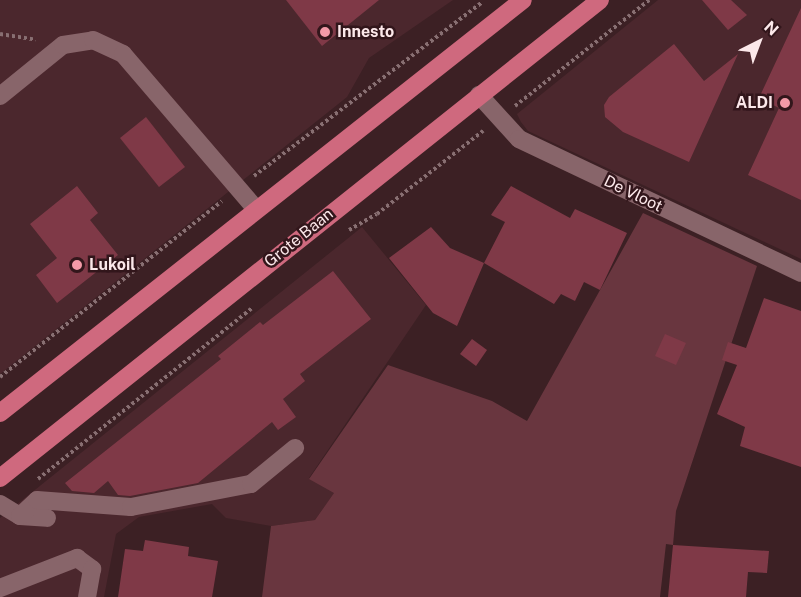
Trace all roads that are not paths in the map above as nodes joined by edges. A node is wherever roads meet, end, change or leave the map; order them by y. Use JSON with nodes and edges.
{"nodes":[{"id":1,"x":523,"y":0,"type":"edge"},
{"id":2,"x":600,"y":0,"type":"edge"},
{"id":3,"x":479,"y":94,"type":"junction"},
{"id":4,"x":0,"y":96,"type":"edge"},
{"id":5,"x":255,"y":209,"type":"junction"},
{"id":6,"x":801,"y":273,"type":"edge"},
{"id":7,"x":0,"y":413,"type":"edge"},
{"id":8,"x":295,"y":447,"type":"dead end"},
{"id":9,"x":0,"y":478,"type":"edge"},
{"id":10,"x":0,"y":504,"type":"edge"},
{"id":11,"x":20,"y":516,"type":"junction"},
{"id":12,"x":47,"y":518,"type":"dead end"},
{"id":13,"x":0,"y":588,"type":"edge"},
{"id":14,"x":87,"y":597,"type":"edge"}],
"edges":[{"from":1,"to":5,"type":"main road"},
{"from":2,"to":3,"type":"main road","name":"Grote Baan"},
{"from":3,"to":6,"type":"street","name":"De Vloot"},
{"from":3,"to":9,"type":"main road","name":"Grote Baan"},
{"from":4,"to":5,"type":"street"},
{"from":5,"to":7,"type":"main road"},
{"from":8,"to":11,"type":"street"},
{"from":10,"to":11,"type":"street"},
{"from":11,"to":12,"type":"street"},
{"from":13,"to":14,"type":"street"}]}
